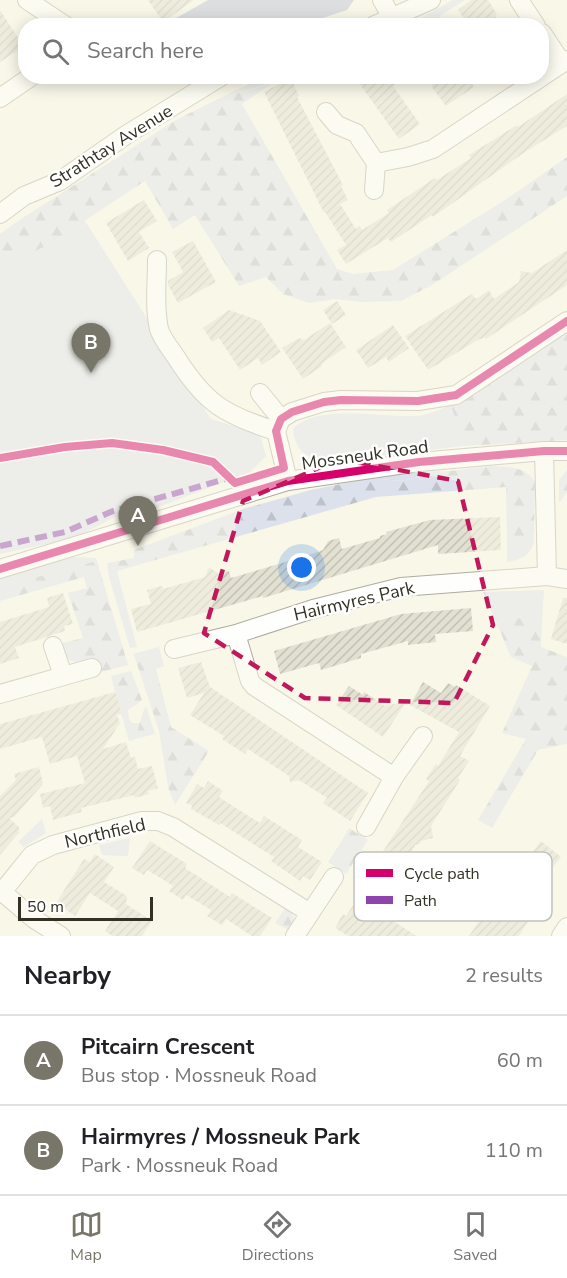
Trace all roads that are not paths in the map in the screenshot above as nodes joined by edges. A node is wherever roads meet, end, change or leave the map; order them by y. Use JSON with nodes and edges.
{"nodes":[{"id":1,"x":27,"y":0,"type":"edge"},
{"id":2,"x":382,"y":0,"type":"edge"},
{"id":3,"x":430,"y":0,"type":"edge"},
{"id":4,"x":519,"y":0,"type":"edge"},
{"id":5,"x":54,"y":18,"type":"edge"},
{"id":6,"x":392,"y":18,"type":"joint"},
{"id":7,"x":531,"y":18,"type":"edge"},
{"id":8,"x":549,"y":42,"type":"edge"},
{"id":9,"x":565,"y":62,"type":"edge"},
{"id":10,"x":549,"y":73,"type":"edge"},
{"id":11,"x":20,"y":84,"type":"edge"},
{"id":12,"x":209,"y":84,"type":"edge"},
{"id":13,"x":532,"y":84,"type":"edge"},
{"id":14,"x":0,"y":98,"type":"edge"},
{"id":15,"x":326,"y":112,"type":"dead end"},
{"id":16,"x":376,"y":163,"type":"junction"},
{"id":17,"x":374,"y":190,"type":"dead end"},
{"id":18,"x":0,"y":214,"type":"edge"},
{"id":19,"x":157,"y":260,"type":"dead end"},
{"id":20,"x":567,"y":321,"type":"edge"},
{"id":21,"x":260,"y":393,"type":"dead end"},
{"id":22,"x":279,"y":425,"type":"junction"},
{"id":23,"x":544,"y":451,"type":"junction"},
{"id":24,"x":567,"y":452,"type":"edge"},
{"id":25,"x":288,"y":481,"type":"junction"},
{"id":26,"x":0,"y":569,"type":"edge"},
{"id":27,"x":547,"y":576,"type":"junction"},
{"id":28,"x":567,"y":579,"type":"edge"},
{"id":29,"x":236,"y":634,"type":"junction"},
{"id":30,"x":53,"y":646,"type":"dead end"},
{"id":31,"x":174,"y":649,"type":"dead end"},
{"id":32,"x":92,"y":668,"type":"dead end"},
{"id":33,"x":63,"y":675,"type":"junction"},
{"id":34,"x":0,"y":694,"type":"edge"},
{"id":35,"x":423,"y":736,"type":"dead end"},
{"id":36,"x":394,"y":777,"type":"junction"},
{"id":37,"x":366,"y":827,"type":"dead end"},
{"id":38,"x":334,"y":877,"type":"dead end"},
{"id":39,"x":1,"y":891,"type":"edge"},
{"id":40,"x":310,"y":913,"type":"junction"},
{"id":41,"x":567,"y":927,"type":"edge"},
{"id":42,"x":61,"y":936,"type":"edge"},
{"id":43,"x":295,"y":936,"type":"edge"},
{"id":44,"x":561,"y":936,"type":"edge"}],
"edges":[{"from":1,"to":5,"type":"street"},
{"from":2,"to":6,"type":"street"},
{"from":3,"to":6,"type":"street"},
{"from":4,"to":7,"type":"street"},
{"from":8,"to":9,"type":"street"},
{"from":9,"to":10,"type":"street"},
{"from":11,"to":14,"type":"street"},
{"from":12,"to":18,"type":"street","name":"Strathtay Avenue"},
{"from":13,"to":16,"type":"street"},
{"from":15,"to":16,"type":"street"},
{"from":16,"to":17,"type":"street"},
{"from":19,"to":22,"type":"street"},
{"from":20,"to":22,"type":"street"},
{"from":21,"to":22,"type":"street"},
{"from":22,"to":25,"type":"street"},
{"from":23,"to":24,"type":"street","name":"Mossneuk Road"},
{"from":23,"to":25,"type":"street","name":"Mossneuk Road"},
{"from":23,"to":27,"type":"street"},
{"from":25,"to":26,"type":"street","name":"Mossneuk Road"},
{"from":27,"to":28,"type":"street","name":"Hairmyres Park"},
{"from":27,"to":29,"type":"street","name":"Hairmyres Park"},
{"from":29,"to":31,"type":"street","name":"Hairmyres Park"},
{"from":29,"to":36,"type":"street"},
{"from":30,"to":33,"type":"street"},
{"from":32,"to":33,"type":"street"},
{"from":33,"to":34,"type":"street"},
{"from":35,"to":36,"type":"street"},
{"from":36,"to":37,"type":"street"},
{"from":38,"to":40,"type":"street"},
{"from":39,"to":40,"type":"street","name":"Northfield"},
{"from":39,"to":42,"type":"street"},
{"from":40,"to":43,"type":"street"},
{"from":41,"to":44,"type":"street"}]}
